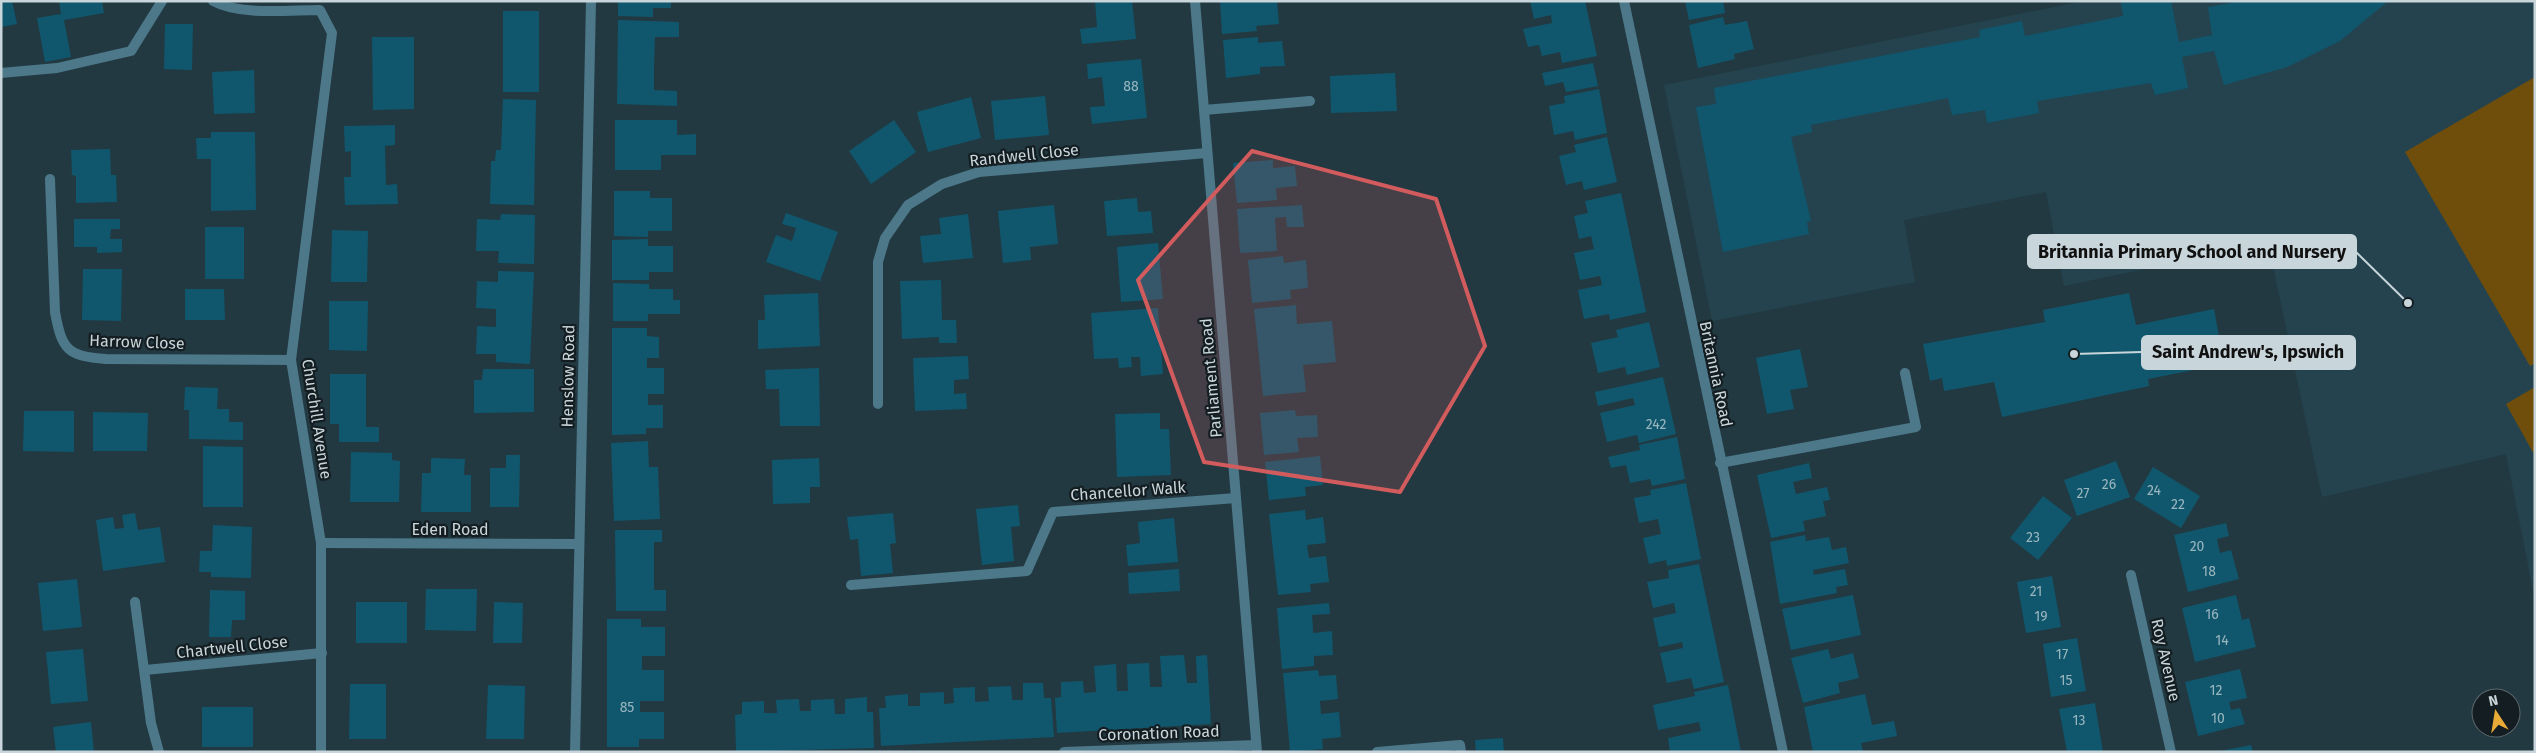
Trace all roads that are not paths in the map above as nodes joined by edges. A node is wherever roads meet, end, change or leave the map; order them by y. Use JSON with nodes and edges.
{"nodes":[{"id":1,"x":162,"y":1,"type":"edge"},
{"id":2,"x":213,"y":1,"type":"edge"},
{"id":3,"x":591,"y":1,"type":"edge"},
{"id":4,"x":1195,"y":1,"type":"edge"},
{"id":5,"x":1624,"y":1,"type":"edge"},
{"id":6,"x":1,"y":73,"type":"edge"},
{"id":7,"x":1310,"y":102,"type":"dead end"},
{"id":8,"x":1204,"y":110,"type":"junction"},
{"id":9,"x":1207,"y":153,"type":"junction"},
{"id":10,"x":50,"y":179,"type":"dead end"},
{"id":11,"x":291,"y":360,"type":"junction"},
{"id":12,"x":1905,"y":373,"type":"dead end"},
{"id":13,"x":878,"y":404,"type":"dead end"},
{"id":14,"x":1720,"y":463,"type":"junction"},
{"id":15,"x":1236,"y":498,"type":"junction"},
{"id":16,"x":321,"y":543,"type":"junction"},
{"id":17,"x":579,"y":544,"type":"junction"},
{"id":18,"x":2132,"y":574,"type":"dead end"},
{"id":19,"x":851,"y":585,"type":"dead end"},
{"id":20,"x":135,"y":602,"type":"dead end"},
{"id":21,"x":322,"y":653,"type":"junction"},
{"id":22,"x":145,"y":670,"type":"junction"},
{"id":23,"x":1256,"y":748,"type":"edge"},
{"id":24,"x":160,"y":752,"type":"edge"},
{"id":25,"x":321,"y":752,"type":"edge"},
{"id":26,"x":575,"y":752,"type":"edge"},
{"id":27,"x":1064,"y":752,"type":"edge"},
{"id":28,"x":1377,"y":752,"type":"edge"},
{"id":29,"x":1461,"y":752,"type":"edge"},
{"id":30,"x":1782,"y":752,"type":"edge"},
{"id":31,"x":2171,"y":752,"type":"edge"}],
"edges":[{"from":1,"to":6,"type":"street"},
{"from":2,"to":11,"type":"street","name":"Churchill Avenue"},
{"from":3,"to":17,"type":"street","name":"Henslow Road"},
{"from":4,"to":8,"type":"street","name":"Parliament Road"},
{"from":5,"to":14,"type":"street","name":"Britannia Road"},
{"from":7,"to":8,"type":"street"},
{"from":8,"to":9,"type":"street","name":"Parliament Road"},
{"from":9,"to":13,"type":"street","name":"Randwell Close"},
{"from":9,"to":15,"type":"street","name":"Parliament Road"},
{"from":10,"to":11,"type":"street","name":"Harrow Close"},
{"from":11,"to":16,"type":"street","name":"Churchill Avenue"},
{"from":12,"to":14,"type":"street"},
{"from":14,"to":30,"type":"street","name":"Britannia Road"},
{"from":15,"to":19,"type":"street","name":"Chancellor Walk"},
{"from":15,"to":23,"type":"street","name":"Parliament Road"},
{"from":16,"to":17,"type":"street","name":"Eden Road"},
{"from":16,"to":21,"type":"street","name":"Churchill Avenue"},
{"from":17,"to":26,"type":"street","name":"Henslow Road"},
{"from":18,"to":31,"type":"street","name":"Roy Avenue"},
{"from":20,"to":22,"type":"street"},
{"from":21,"to":22,"type":"street","name":"Chartwell Close"},
{"from":21,"to":25,"type":"street","name":"Churchill Avenue"},
{"from":22,"to":24,"type":"street"},
{"from":23,"to":27,"type":"street","name":"Coronation Road"},
{"from":28,"to":29,"type":"street"}]}
